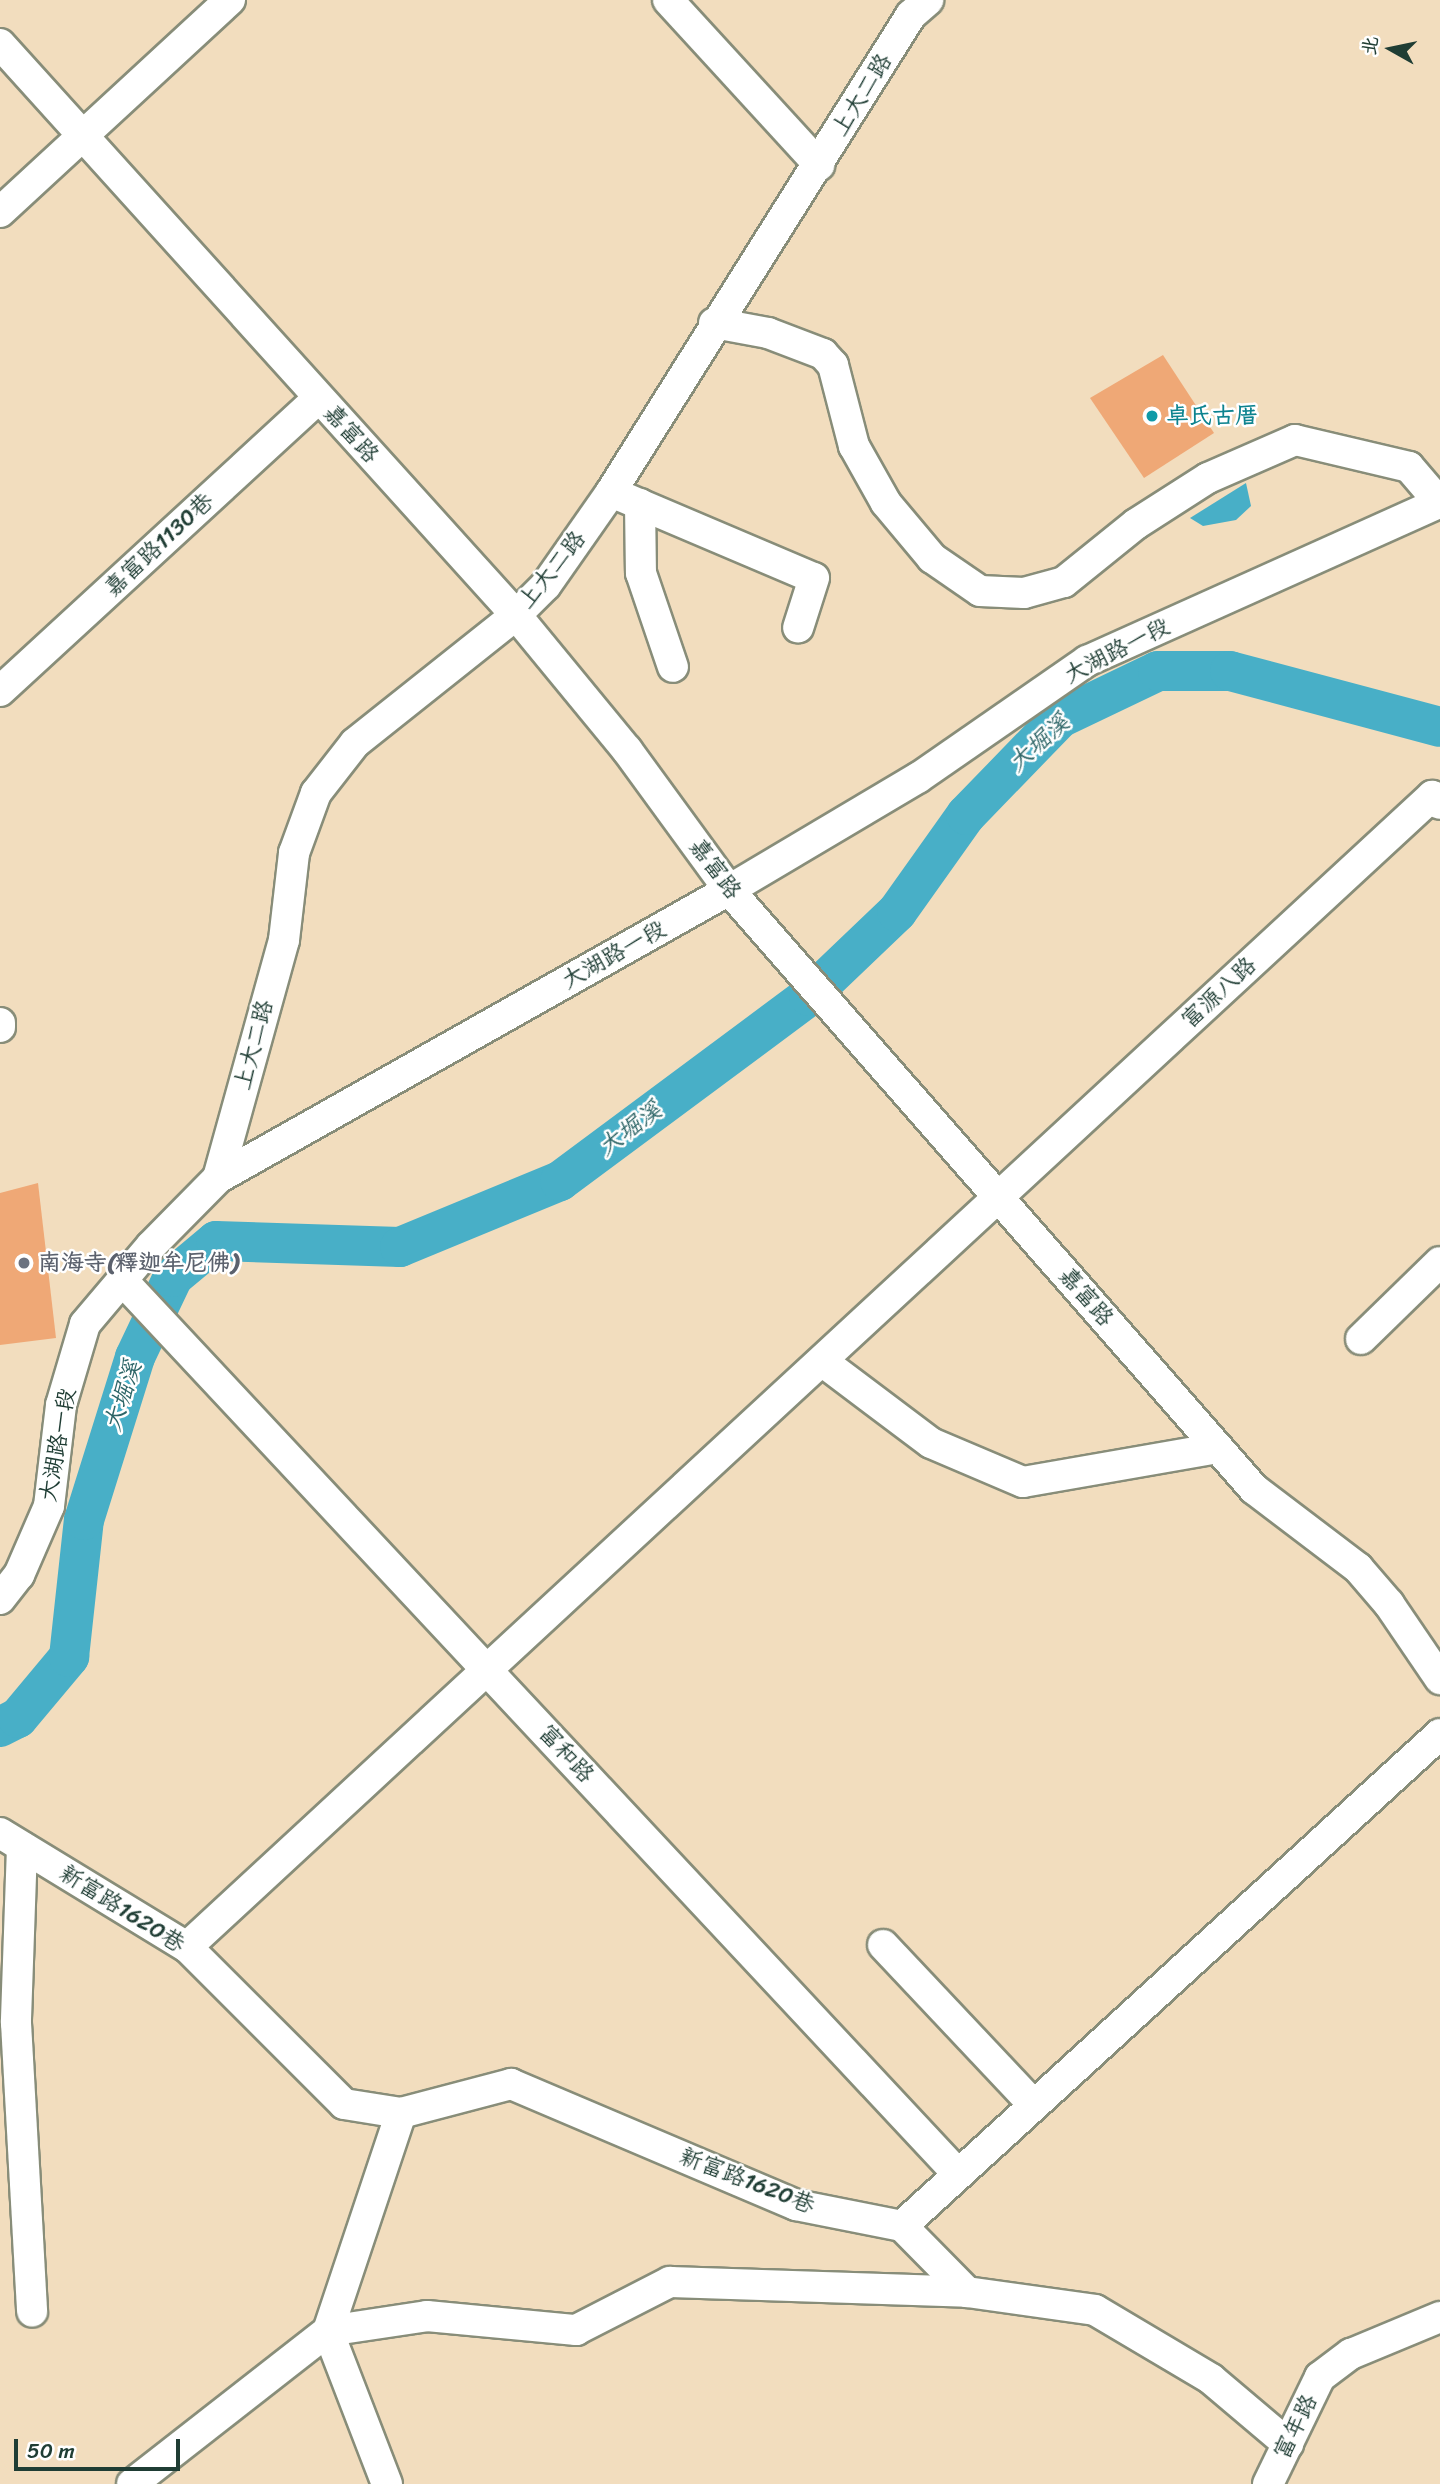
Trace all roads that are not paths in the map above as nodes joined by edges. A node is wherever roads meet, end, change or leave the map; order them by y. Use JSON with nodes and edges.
{"nodes":[{"id":1,"x":230,"y":0,"type":"edge"},
{"id":2,"x":668,"y":0,"type":"edge"},
{"id":3,"x":928,"y":0,"type":"edge"},
{"id":4,"x":0,"y":44,"type":"edge"},
{"id":5,"x":85,"y":135,"type":"junction"},
{"id":6,"x":819,"y":165,"type":"junction"},
{"id":7,"x":0,"y":212,"type":"edge"},
{"id":8,"x":714,"y":323,"type":"junction"},
{"id":9,"x":319,"y":398,"type":"junction"},
{"id":10,"x":611,"y":492,"type":"junction"},
{"id":11,"x":1440,"y":502,"type":"edge"},
{"id":12,"x":640,"y":504,"type":"junction"},
{"id":13,"x":516,"y":615,"type":"junction"},
{"id":14,"x":798,"y":628,"type":"dead end"},
{"id":15,"x":673,"y":667,"type":"dead end"},
{"id":16,"x":0,"y":691,"type":"edge"},
{"id":17,"x":1440,"y":804,"type":"edge"},
{"id":18,"x":729,"y":890,"type":"junction"},
{"id":19,"x":218,"y":1178,"type":"junction"},
{"id":20,"x":999,"y":1198,"type":"junction"},
{"id":21,"x":1440,"y":1262,"type":"edge"},
{"id":22,"x":129,"y":1287,"type":"junction"},
{"id":23,"x":1361,"y":1339,"type":"dead end"},
{"id":24,"x":822,"y":1361,"type":"junction"},
{"id":25,"x":1218,"y":1448,"type":"junction"},
{"id":26,"x":0,"y":1599,"type":"edge"},
{"id":27,"x":487,"y":1669,"type":"junction"},
{"id":28,"x":1440,"y":1679,"type":"edge"},
{"id":29,"x":1440,"y":1734,"type":"edge"},
{"id":30,"x":11,"y":1840,"type":"edge"},
{"id":31,"x":883,"y":1945,"type":"dead end"},
{"id":32,"x":187,"y":1947,"type":"junction"},
{"id":33,"x":1034,"y":2105,"type":"junction"},
{"id":34,"x":401,"y":2113,"type":"junction"},
{"id":35,"x":958,"y":2174,"type":"junction"},
{"id":36,"x":902,"y":2226,"type":"junction"},
{"id":37,"x":967,"y":2292,"type":"junction"},
{"id":38,"x":32,"y":2312,"type":"dead end"},
{"id":39,"x":1440,"y":2317,"type":"edge"},
{"id":40,"x":328,"y":2331,"type":"junction"},
{"id":41,"x":1288,"y":2444,"type":"junction"},
{"id":42,"x":132,"y":2484,"type":"edge"},
{"id":43,"x":387,"y":2484,"type":"edge"},
{"id":44,"x":1268,"y":2484,"type":"edge"}],
"edges":[{"from":1,"to":5,"type":"street"},
{"from":2,"to":6,"type":"street"},
{"from":3,"to":6,"type":"street","name":"上大二路"},
{"from":4,"to":5,"type":"street","name":"嘉富路"},
{"from":5,"to":7,"type":"street"},
{"from":5,"to":9,"type":"street","name":"嘉富路"},
{"from":6,"to":8,"type":"street","name":"上大二路"},
{"from":8,"to":10,"type":"street","name":"上大二路"},
{"from":8,"to":11,"type":"street"},
{"from":9,"to":13,"type":"street","name":"嘉富路"},
{"from":9,"to":16,"type":"street","name":"嘉富路1130巷"},
{"from":10,"to":12,"type":"street"},
{"from":10,"to":13,"type":"street","name":"上大二路"},
{"from":11,"to":18,"type":"street","name":"大湖路一段"},
{"from":12,"to":14,"type":"street"},
{"from":12,"to":15,"type":"street"},
{"from":13,"to":18,"type":"street","name":"嘉富路"},
{"from":13,"to":19,"type":"street","name":"上大二路"},
{"from":17,"to":20,"type":"street","name":"富源八路"},
{"from":18,"to":19,"type":"street","name":"大湖路一段"},
{"from":18,"to":20,"type":"street","name":"嘉富路"},
{"from":19,"to":22,"type":"street","name":"大湖路一段"},
{"from":20,"to":24,"type":"street"},
{"from":20,"to":25,"type":"street","name":"嘉富路"},
{"from":21,"to":23,"type":"street"},
{"from":22,"to":26,"type":"street","name":"大湖路一段"},
{"from":22,"to":27,"type":"street","name":"富和路"},
{"from":24,"to":25,"type":"street"},
{"from":24,"to":27,"type":"street"},
{"from":25,"to":28,"type":"street","name":"嘉富路"},
{"from":27,"to":32,"type":"street"},
{"from":27,"to":35,"type":"street","name":"富和路"},
{"from":29,"to":33,"type":"street"},
{"from":30,"to":32,"type":"street","name":"新富路1620巷"},
{"from":30,"to":38,"type":"street"},
{"from":31,"to":33,"type":"street"},
{"from":32,"to":34,"type":"street","name":"新富路1620巷"},
{"from":33,"to":35,"type":"street"},
{"from":34,"to":36,"type":"street","name":"新富路1620巷"},
{"from":34,"to":40,"type":"street"},
{"from":35,"to":36,"type":"street"},
{"from":36,"to":37,"type":"street"},
{"from":37,"to":40,"type":"street"},
{"from":37,"to":41,"type":"street"},
{"from":39,"to":41,"type":"street","name":"富年路"},
{"from":40,"to":42,"type":"street"},
{"from":40,"to":43,"type":"street"},
{"from":41,"to":44,"type":"street","name":"富年路"}]}
